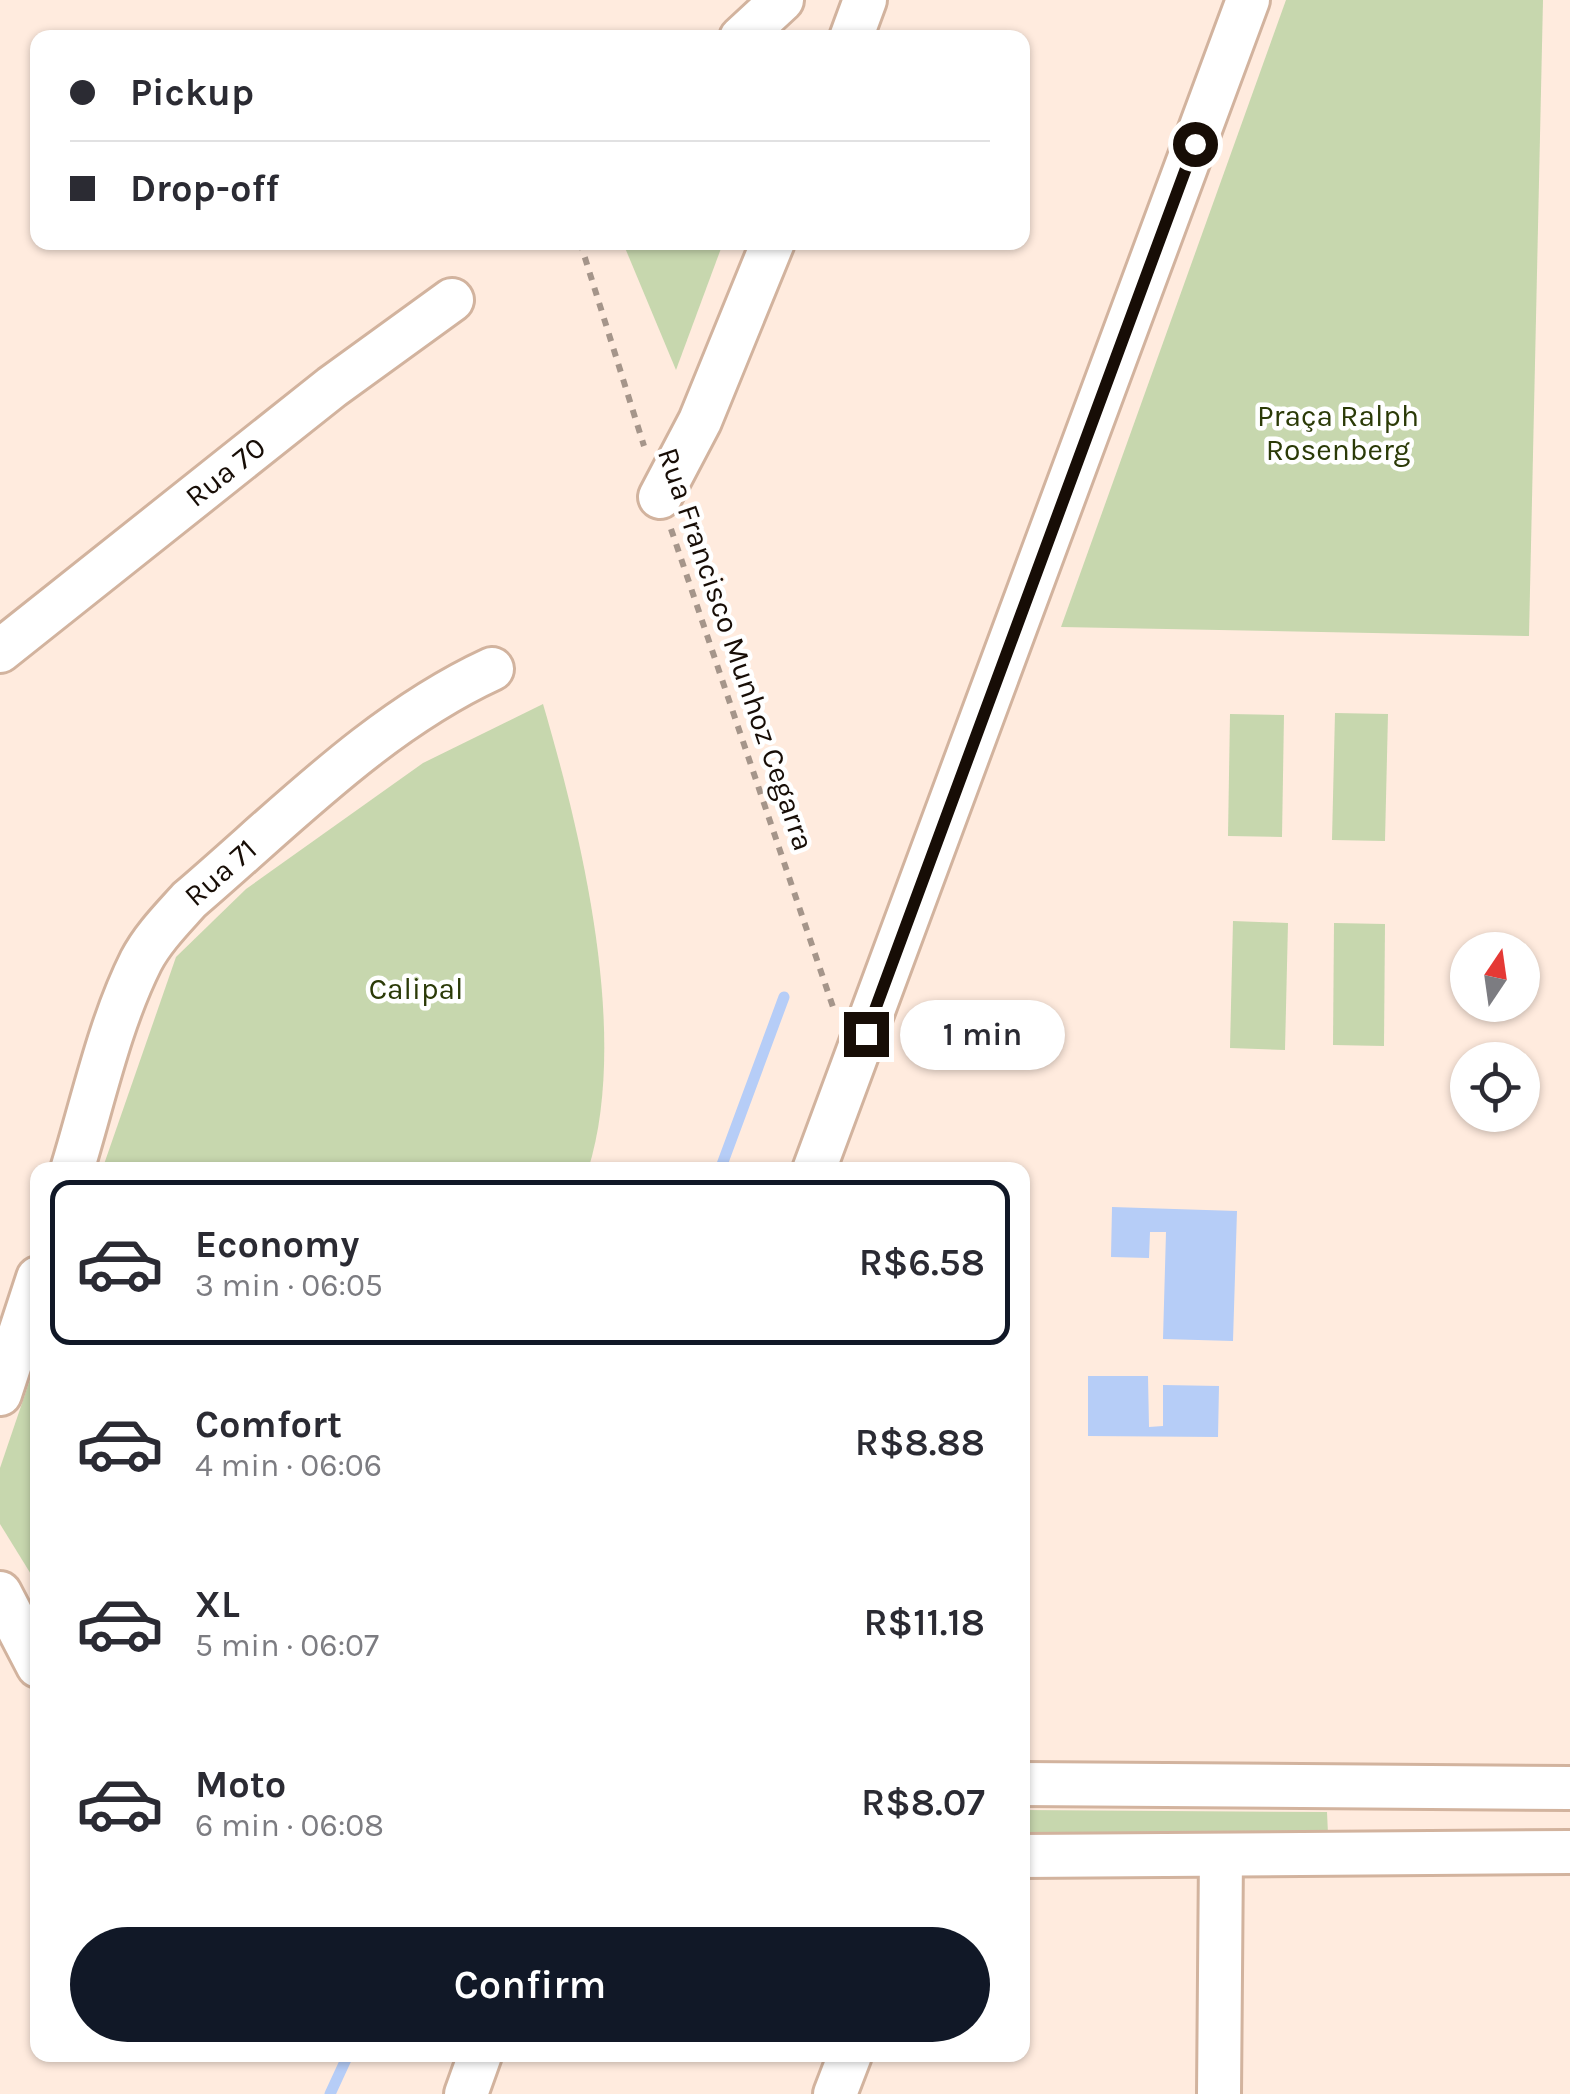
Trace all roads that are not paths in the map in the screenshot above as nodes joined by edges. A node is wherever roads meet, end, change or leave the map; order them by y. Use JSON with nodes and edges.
{"nodes":[{"id":1,"x":782,"y":0,"type":"edge"},
{"id":2,"x":865,"y":0,"type":"edge"},
{"id":3,"x":1248,"y":0,"type":"edge"},
{"id":4,"x":750,"y":30,"type":"edge"},
{"id":5,"x":854,"y":30,"type":"edge"},
{"id":6,"x":771,"y":250,"type":"edge"},
{"id":7,"x":452,"y":300,"type":"dead end"},
{"id":8,"x":660,"y":496,"type":"road end"},
{"id":9,"x":0,"y":651,"type":"edge"},
{"id":10,"x":492,"y":669,"type":"dead end"},
{"id":11,"x":75,"y":1162,"type":"edge"},
{"id":12,"x":817,"y":1162,"type":"edge"},
{"id":13,"x":30,"y":1302,"type":"edge"},
{"id":14,"x":0,"y":1394,"type":"edge"},
{"id":15,"x":0,"y":1593,"type":"edge"},
{"id":16,"x":30,"y":1651,"type":"edge"},
{"id":17,"x":1030,"y":1784,"type":"edge"},
{"id":18,"x":1570,"y":1788,"type":"edge"},
{"id":19,"x":1403,"y":1789,"type":"junction"},
{"id":20,"x":1570,"y":1852,"type":"edge"},
{"id":21,"x":1403,"y":1853,"type":"junction"},
{"id":22,"x":1222,"y":1855,"type":"junction"},
{"id":23,"x":1030,"y":1856,"type":"edge"},
{"id":24,"x":477,"y":2062,"type":"edge"},
{"id":25,"x":847,"y":2062,"type":"edge"},
{"id":26,"x":466,"y":2094,"type":"edge"},
{"id":27,"x":835,"y":2094,"type":"edge"},
{"id":28,"x":1219,"y":2094,"type":"edge"}],
"edges":[{"from":1,"to":4,"type":"street"},
{"from":2,"to":5,"type":"street"},
{"from":3,"to":12,"type":"street"},
{"from":6,"to":8,"type":"street"},
{"from":7,"to":9,"type":"street","name":"Rua 70"},
{"from":10,"to":11,"type":"street","name":"Rua 71"},
{"from":13,"to":14,"type":"street"},
{"from":15,"to":16,"type":"street"},
{"from":17,"to":19,"type":"street"},
{"from":18,"to":19,"type":"street"},
{"from":19,"to":21,"type":"street"},
{"from":20,"to":21,"type":"street"},
{"from":21,"to":22,"type":"street"},
{"from":22,"to":23,"type":"street"},
{"from":22,"to":28,"type":"street"},
{"from":24,"to":26,"type":"street"},
{"from":25,"to":27,"type":"street"}]}
